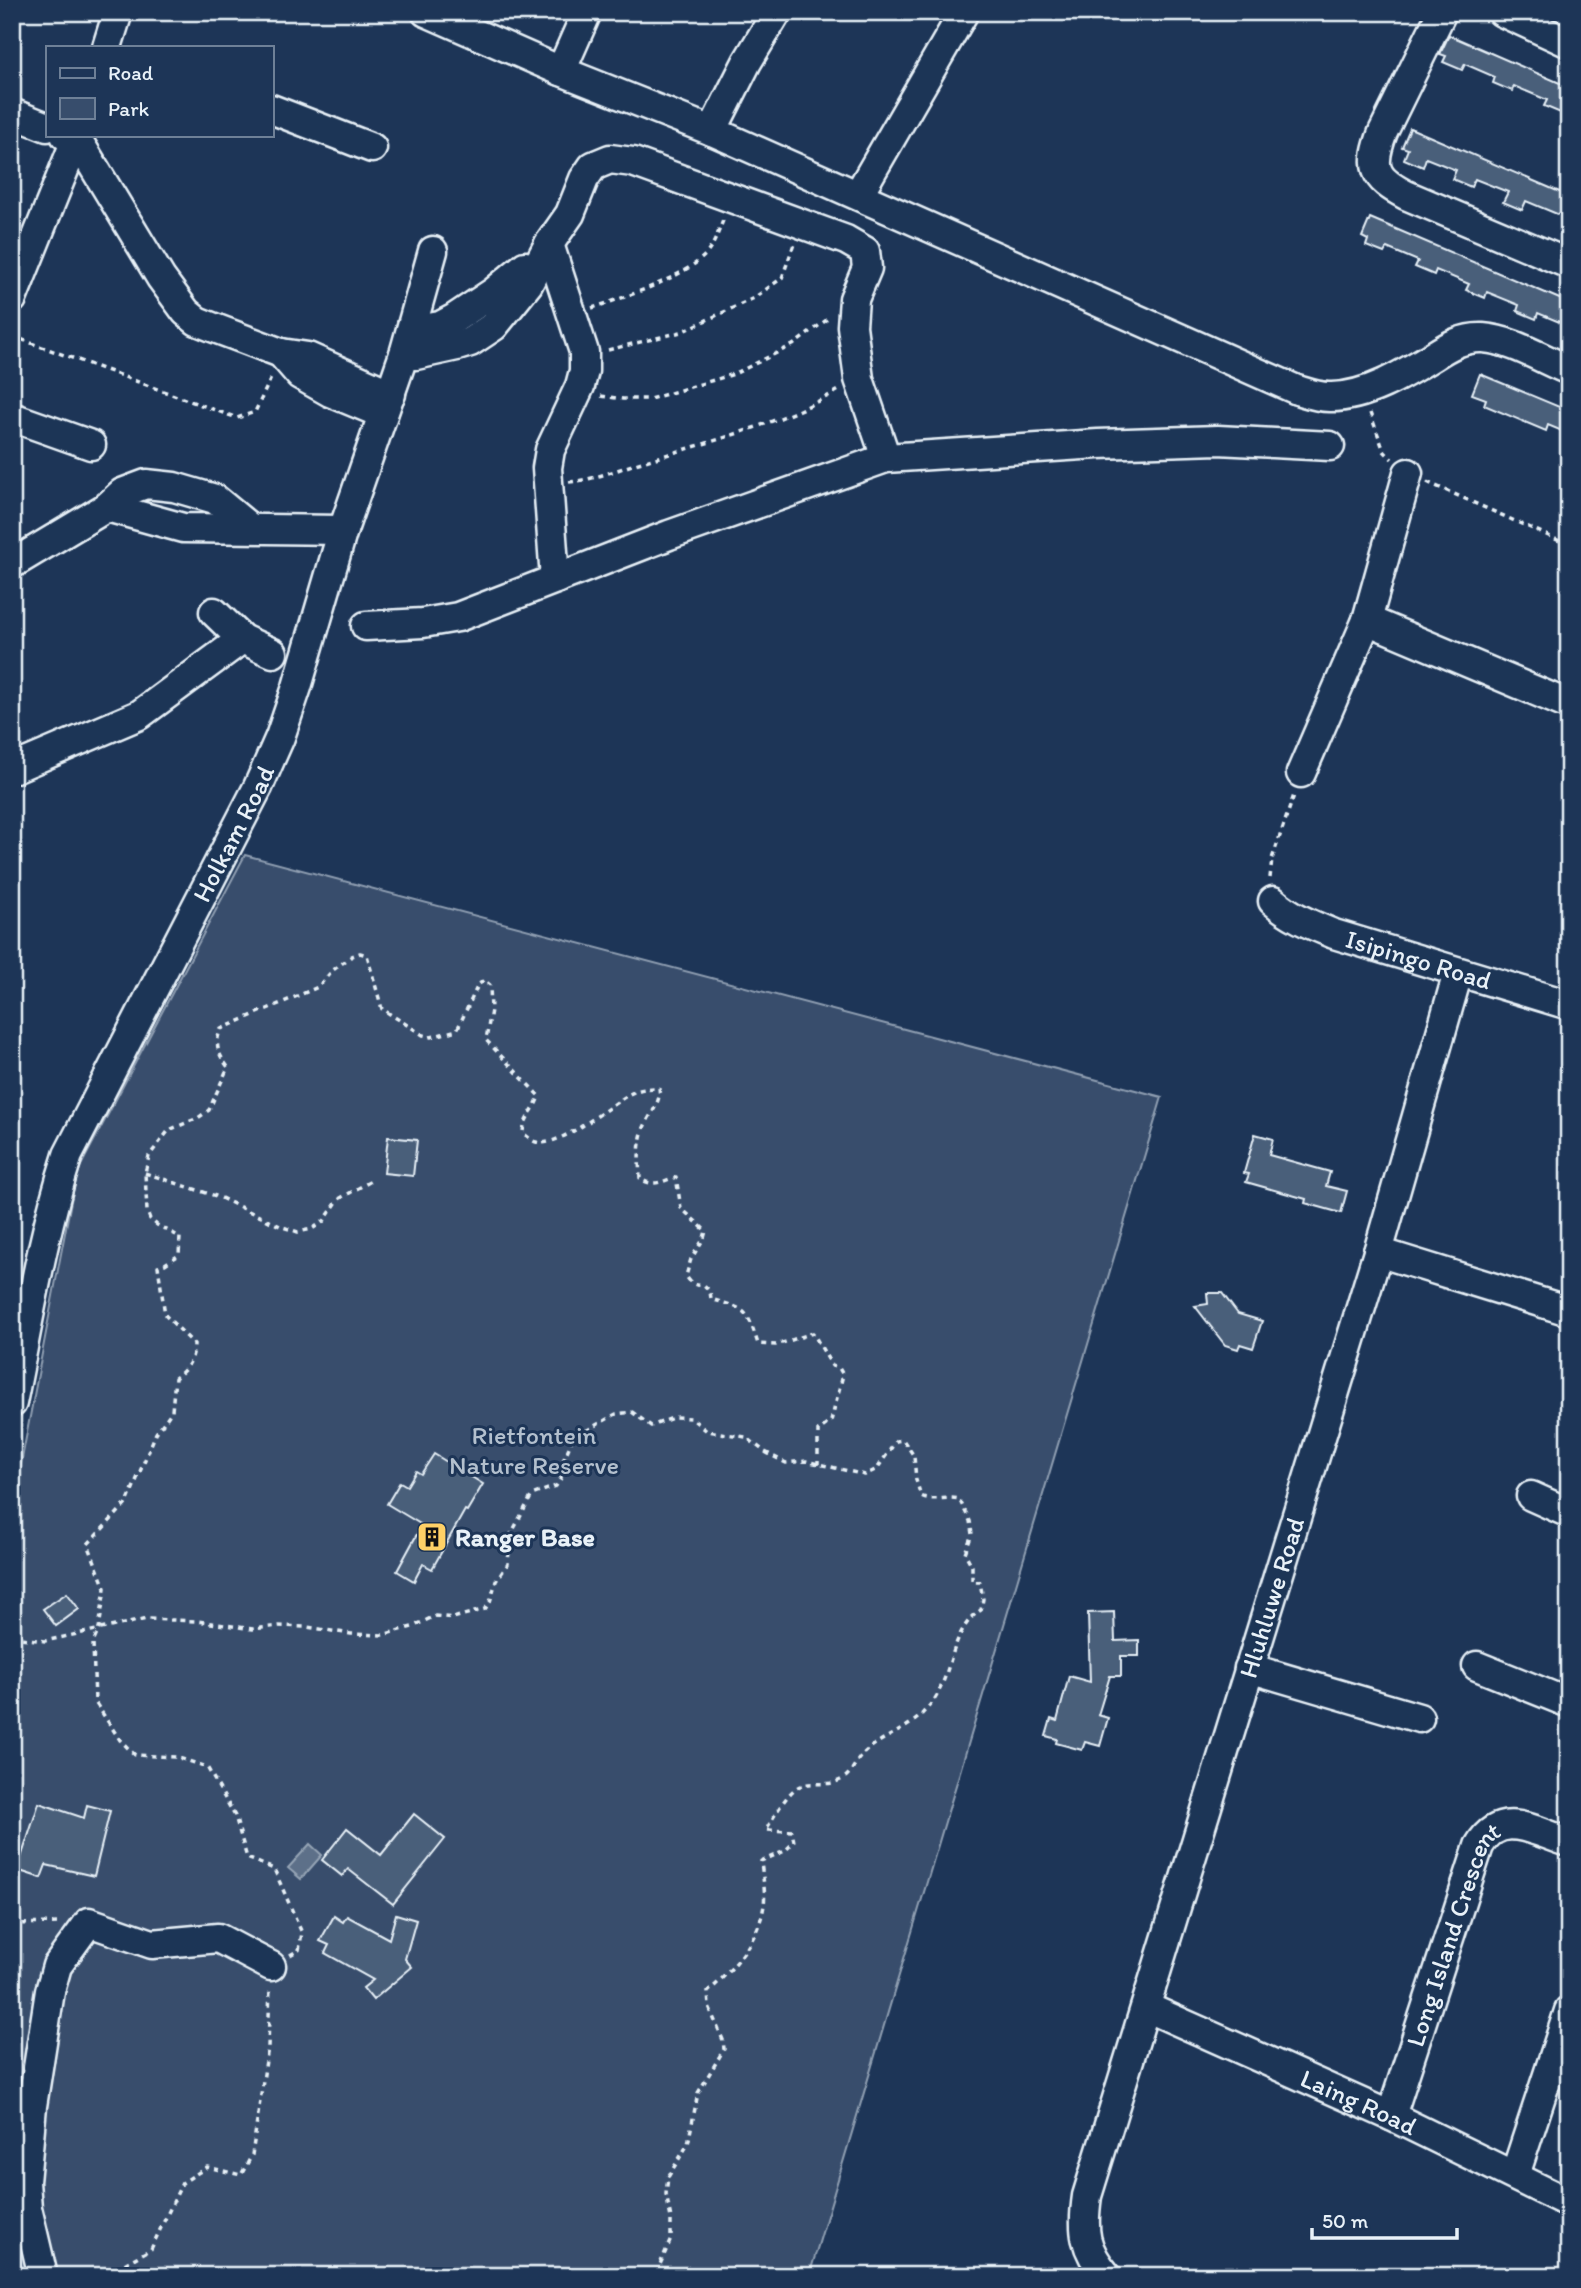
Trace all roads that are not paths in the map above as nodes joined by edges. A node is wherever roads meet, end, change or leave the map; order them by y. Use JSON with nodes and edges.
{"nodes":[{"id":1,"x":118,"y":12,"type":"edge"},
{"id":2,"x":426,"y":12,"type":"edge"},
{"id":3,"x":587,"y":12,"type":"edge"},
{"id":4,"x":777,"y":12,"type":"edge"},
{"id":5,"x":964,"y":12,"type":"edge"},
{"id":6,"x":1442,"y":12,"type":"edge"},
{"id":7,"x":1502,"y":12,"type":"edge"},
{"id":8,"x":1569,"y":43,"type":"edge"},
{"id":9,"x":108,"y":46,"type":"edge"},
{"id":10,"x":561,"y":71,"type":"junction"},
{"id":11,"x":273,"y":111,"type":"edge"},
{"id":12,"x":12,"y":113,"type":"edge"},
{"id":13,"x":46,"y":127,"type":"edge"},
{"id":14,"x":712,"y":131,"type":"junction"},
{"id":15,"x":74,"y":136,"type":"edge"},
{"id":16,"x":372,"y":148,"type":"dead end"},
{"id":17,"x":858,"y":195,"type":"junction"},
{"id":18,"x":549,"y":244,"type":"junction"},
{"id":19,"x":433,"y":251,"type":"dead end"},
{"id":20,"x":1569,"y":264,"type":"edge"},
{"id":21,"x":12,"y":299,"type":"edge"},
{"id":22,"x":408,"y":342,"type":"junction"},
{"id":23,"x":281,"y":354,"type":"junction"},
{"id":24,"x":1569,"y":370,"type":"edge"},
{"id":25,"x":384,"y":412,"type":"junction"},
{"id":26,"x":12,"y":417,"type":"edge"},
{"id":27,"x":91,"y":445,"type":"dead end"},
{"id":28,"x":1331,"y":446,"type":"dead end"},
{"id":29,"x":886,"y":458,"type":"junction"},
{"id":30,"x":1408,"y":473,"type":"road end"},
{"id":31,"x":107,"y":507,"type":"junction"},
{"id":32,"x":250,"y":527,"type":"junction"},
{"id":33,"x":343,"y":530,"type":"junction"},
{"id":34,"x":12,"y":564,"type":"edge"},
{"id":35,"x":555,"y":579,"type":"junction"},
{"id":36,"x":214,"y":612,"type":"dead end"},
{"id":37,"x":1367,"y":620,"type":"junction"},
{"id":38,"x":366,"y":626,"type":"dead end"},
{"id":39,"x":242,"y":639,"type":"junction"},
{"id":40,"x":273,"y":653,"type":"dead end"},
{"id":41,"x":1569,"y":705,"type":"edge"},
{"id":42,"x":12,"y":769,"type":"edge"},
{"id":43,"x":1301,"y":773,"type":"road end"},
{"id":44,"x":1273,"y":901,"type":"road end"},
{"id":45,"x":1458,"y":973,"type":"junction"},
{"id":46,"x":1569,"y":1005,"type":"edge"},
{"id":47,"x":1378,"y":1252,"type":"junction"},
{"id":48,"x":1569,"y":1311,"type":"edge"},
{"id":49,"x":12,"y":1403,"type":"edge"},
{"id":50,"x":1531,"y":1496,"type":"dead end"},
{"id":51,"x":1569,"y":1513,"type":"edge"},
{"id":52,"x":1477,"y":1666,"type":"dead end"},
{"id":53,"x":1248,"y":1668,"type":"junction"},
{"id":54,"x":1569,"y":1703,"type":"edge"},
{"id":55,"x":1419,"y":1718,"type":"dead end"},
{"id":56,"x":1569,"y":1842,"type":"edge"},
{"id":57,"x":271,"y":1965,"type":"road end"},
{"id":58,"x":1146,"y":2007,"type":"junction"},
{"id":59,"x":1569,"y":2011,"type":"edge"},
{"id":60,"x":1391,"y":2116,"type":"junction"},
{"id":61,"x":1515,"y":2175,"type":"junction"},
{"id":62,"x":1569,"y":2203,"type":"edge"},
{"id":63,"x":43,"y":2276,"type":"edge"},
{"id":64,"x":1107,"y":2276,"type":"edge"}],
"edges":[{"from":1,"to":9,"type":"street"},
{"from":2,"to":10,"type":"street"},
{"from":3,"to":10,"type":"street"},
{"from":4,"to":14,"type":"street"},
{"from":5,"to":17,"type":"street"},
{"from":6,"to":20,"type":"street"},
{"from":7,"to":8,"type":"street"},
{"from":10,"to":14,"type":"street"},
{"from":11,"to":16,"type":"street"},
{"from":12,"to":13,"type":"street"},
{"from":14,"to":17,"type":"street"},
{"from":15,"to":21,"type":"street"},
{"from":15,"to":23,"type":"street"},
{"from":17,"to":24,"type":"street"},
{"from":18,"to":22,"type":"street"},
{"from":18,"to":29,"type":"street"},
{"from":18,"to":35,"type":"street"},
{"from":19,"to":22,"type":"street","name":"Holkam Road"},
{"from":22,"to":25,"type":"street","name":"Holkam Road"},
{"from":23,"to":25,"type":"street"},
{"from":23,"to":25,"type":"street"},
{"from":25,"to":33,"type":"street","name":"Holkam Road"},
{"from":26,"to":27,"type":"street"},
{"from":28,"to":29,"type":"street"},
{"from":29,"to":35,"type":"street"},
{"from":30,"to":37,"type":"street"},
{"from":31,"to":32,"type":"street"},
{"from":31,"to":32,"type":"street"},
{"from":31,"to":34,"type":"street"},
{"from":32,"to":33,"type":"street"},
{"from":33,"to":49,"type":"street","name":"Holkam Road"},
{"from":35,"to":38,"type":"street"},
{"from":36,"to":39,"type":"street"},
{"from":37,"to":41,"type":"street"},
{"from":37,"to":43,"type":"street"},
{"from":39,"to":40,"type":"street"},
{"from":39,"to":42,"type":"street"},
{"from":44,"to":45,"type":"street","name":"Isipingo Road"},
{"from":45,"to":46,"type":"street","name":"Isipingo Road"},
{"from":45,"to":47,"type":"street","name":"Hluhluwe Road"},
{"from":47,"to":48,"type":"street"},
{"from":47,"to":53,"type":"street","name":"Hluhluwe Road"},
{"from":50,"to":51,"type":"street"},
{"from":52,"to":54,"type":"street"},
{"from":53,"to":55,"type":"street"},
{"from":53,"to":58,"type":"street","name":"Hluhluwe Road"},
{"from":56,"to":60,"type":"street","name":"Long Island Crescent"},
{"from":57,"to":63,"type":"street"},
{"from":58,"to":60,"type":"street","name":"Laing Road"},
{"from":58,"to":64,"type":"street","name":"Hluhluwe Road"},
{"from":59,"to":61,"type":"street"},
{"from":60,"to":61,"type":"street","name":"Laing Road"},
{"from":61,"to":62,"type":"street","name":"Laing Road"}]}
